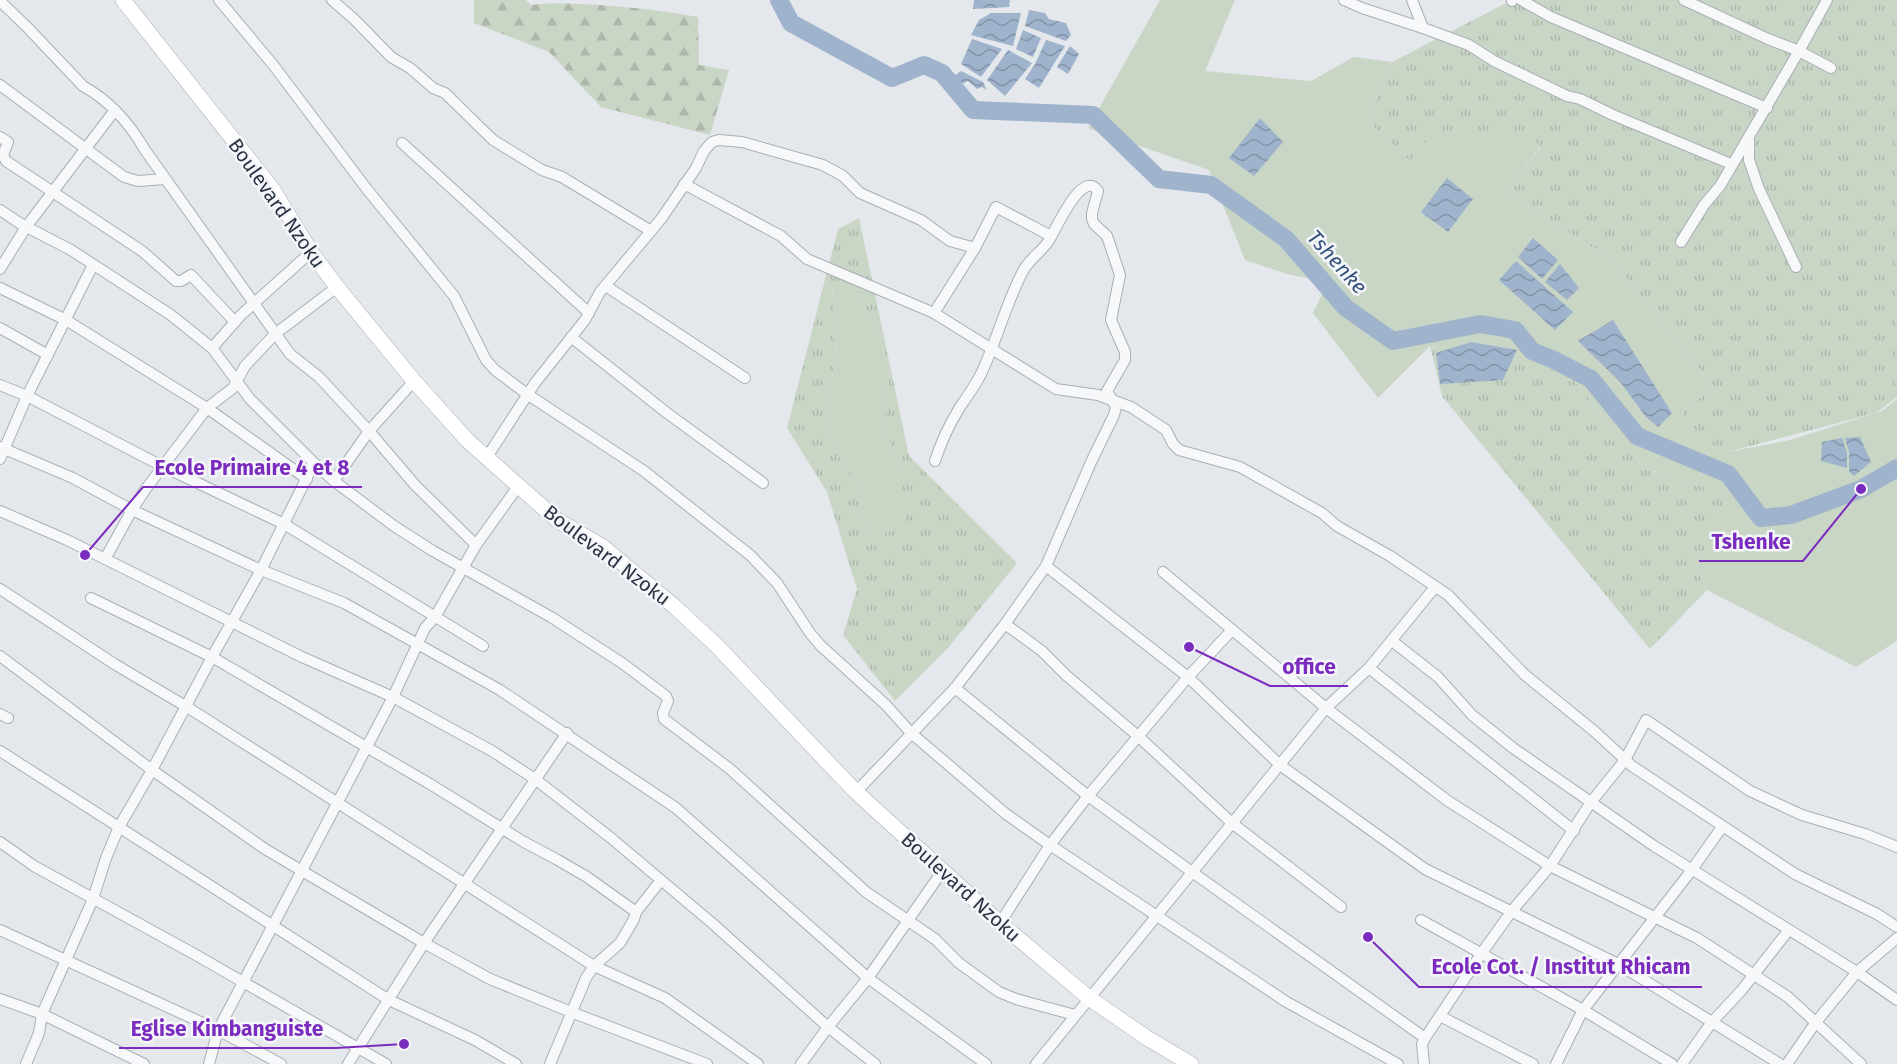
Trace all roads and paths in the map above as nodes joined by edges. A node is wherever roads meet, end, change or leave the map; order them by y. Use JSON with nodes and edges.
{"nodes":[{"id":1,"x":123,"y":0,"type":"edge"},
{"id":2,"x":219,"y":0,"type":"edge"},
{"id":3,"x":332,"y":0,"type":"edge"},
{"id":4,"x":1344,"y":0,"type":"edge"},
{"id":5,"x":1412,"y":0,"type":"edge"},
{"id":6,"x":1515,"y":0,"type":"edge"},
{"id":7,"x":1684,"y":0,"type":"edge"},
{"id":8,"x":1827,"y":0,"type":"edge"},
{"id":9,"x":0,"y":1,"type":"edge"},
{"id":10,"x":1423,"y":28,"type":"junction"},
{"id":11,"x":1799,"y":51,"type":"junction"},
{"id":12,"x":1832,"y":68,"type":"dead end"},
{"id":13,"x":0,"y":85,"type":"edge"},
{"id":14,"x":1767,"y":108,"type":"junction"},
{"id":15,"x":114,"y":111,"type":"junction"},
{"id":16,"x":1749,"y":136,"type":"junction"},
{"id":17,"x":4,"y":140,"type":"edge"},
{"id":18,"x":402,"y":143,"type":"dead end"},
{"id":19,"x":86,"y":148,"type":"junction"},
{"id":20,"x":1731,"y":164,"type":"junction"},
{"id":21,"x":165,"y":179,"type":"junction"},
{"id":22,"x":684,"y":184,"type":"junction"},
{"id":23,"x":53,"y":191,"type":"junction"},
{"id":24,"x":0,"y":210,"type":"edge"},
{"id":25,"x":26,"y":226,"type":"junction"},
{"id":26,"x":651,"y":231,"type":"junction"},
{"id":27,"x":1052,"y":236,"type":"junction"},
{"id":28,"x":1681,"y":242,"type":"dead end"},
{"id":29,"x":975,"y":248,"type":"junction"},
{"id":30,"x":311,"y":252,"type":"junction"},
{"id":31,"x":93,"y":265,"type":"junction"},
{"id":32,"x":1796,"y":267,"type":"dead end"},
{"id":33,"x":0,"y":269,"type":"edge"},
{"id":34,"x":606,"y":286,"type":"junction"},
{"id":35,"x":337,"y":287,"type":"junction"},
{"id":36,"x":0,"y":288,"type":"edge"},
{"id":37,"x":254,"y":304,"type":"junction"},
{"id":38,"x":589,"y":313,"type":"junction"},
{"id":39,"x":934,"y":313,"type":"junction"},
{"id":40,"x":66,"y":320,"type":"junction"},
{"id":41,"x":235,"y":322,"type":"junction"},
{"id":42,"x":0,"y":328,"type":"edge"},
{"id":43,"x":275,"y":334,"type":"junction"},
{"id":44,"x":571,"y":338,"type":"junction"},
{"id":45,"x":212,"y":348,"type":"junction"},
{"id":46,"x":991,"y":349,"type":"junction"},
{"id":47,"x":48,"y":355,"type":"junction"},
{"id":48,"x":745,"y":378,"type":"dead end"},
{"id":49,"x":414,"y":381,"type":"junction"},
{"id":50,"x":236,"y":382,"type":"junction"},
{"id":51,"x":0,"y":385,"type":"edge"},
{"id":52,"x":527,"y":394,"type":"junction"},
{"id":53,"x":27,"y":396,"type":"junction"},
{"id":54,"x":1113,"y":400,"type":"junction"},
{"id":55,"x":207,"y":408,"type":"junction"},
{"id":56,"x":369,"y":431,"type":"junction"},
{"id":57,"x":1,"y":452,"type":"edge"},
{"id":58,"x":487,"y":458,"type":"junction"},
{"id":59,"x":935,"y":462,"type":"dead end"},
{"id":60,"x":314,"y":464,"type":"junction"},
{"id":61,"x":162,"y":466,"type":"junction"},
{"id":62,"x":307,"y":478,"type":"junction"},
{"id":63,"x":334,"y":481,"type":"junction"},
{"id":64,"x":763,"y":483,"type":"dead end"},
{"id":65,"x":519,"y":485,"type":"junction"},
{"id":66,"x":132,"y":510,"type":"junction"},
{"id":67,"x":0,"y":511,"type":"edge"},
{"id":68,"x":284,"y":524,"type":"junction"},
{"id":69,"x":476,"y":545,"type":"junction"},
{"id":70,"x":105,"y":559,"type":"junction"},
{"id":71,"x":1046,"y":566,"type":"junction"},
{"id":72,"x":463,"y":567,"type":"junction"},
{"id":73,"x":261,"y":570,"type":"junction"},
{"id":74,"x":1163,"y":572,"type":"dead end"},
{"id":75,"x":1435,"y":586,"type":"junction"},
{"id":76,"x":0,"y":589,"type":"edge"},
{"id":77,"x":91,"y":598,"type":"dead end"},
{"id":78,"x":435,"y":616,"type":"junction"},
{"id":79,"x":231,"y":622,"type":"junction"},
{"id":80,"x":1005,"y":624,"type":"junction"},
{"id":81,"x":1232,"y":630,"type":"junction"},
{"id":82,"x":1392,"y":641,"type":"junction"},
{"id":83,"x":418,"y":643,"type":"junction"},
{"id":84,"x":483,"y":646,"type":"dead end"},
{"id":85,"x":0,"y":656,"type":"edge"},
{"id":86,"x":212,"y":657,"type":"junction"},
{"id":87,"x":1370,"y":668,"type":"junction"},
{"id":88,"x":1188,"y":677,"type":"junction"},
{"id":89,"x":955,"y":688,"type":"junction"},
{"id":90,"x":393,"y":697,"type":"junction"},
{"id":91,"x":187,"y":707,"type":"junction"},
{"id":92,"x":1326,"y":708,"type":"junction"},
{"id":93,"x":567,"y":733,"type":"junction"},
{"id":94,"x":911,"y":733,"type":"junction"},
{"id":95,"x":1139,"y":737,"type":"junction"},
{"id":96,"x":366,"y":749,"type":"junction"},
{"id":97,"x":0,"y":751,"type":"edge"},
{"id":98,"x":1625,"y":760,"type":"junction"},
{"id":99,"x":1280,"y":765,"type":"junction"},
{"id":100,"x":152,"y":771,"type":"junction"},
{"id":101,"x":535,"y":779,"type":"junction"},
{"id":102,"x":856,"y":792,"type":"junction"},
{"id":103,"x":1088,"y":796,"type":"junction"},
{"id":104,"x":337,"y":802,"type":"junction"},
{"id":105,"x":1591,"y":802,"type":"junction"},
{"id":106,"x":1232,"y":823,"type":"junction"},
{"id":107,"x":119,"y":827,"type":"junction"},
{"id":108,"x":1722,"y":827,"type":"junction"},
{"id":109,"x":501,"y":828,"type":"junction"},
{"id":110,"x":1574,"y":831,"type":"junction"},
{"id":111,"x":0,"y":842,"type":"edge"},
{"id":112,"x":1050,"y":845,"type":"junction"},
{"id":113,"x":1897,"y":847,"type":"edge"},
{"id":114,"x":1550,"y":866,"type":"junction"},
{"id":115,"x":943,"y":870,"type":"junction"},
{"id":116,"x":302,"y":871,"type":"junction"},
{"id":117,"x":1692,"y":871,"type":"junction"},
{"id":118,"x":1192,"y":872,"type":"junction"},
{"id":119,"x":661,"y":880,"type":"junction"},
{"id":120,"x":464,"y":883,"type":"junction"},
{"id":121,"x":93,"y":898,"type":"junction"},
{"id":122,"x":1341,"y":908,"type":"dead end"},
{"id":123,"x":636,"y":912,"type":"junction"},
{"id":124,"x":1511,"y":912,"type":"junction"},
{"id":125,"x":1156,"y":916,"type":"junction"},
{"id":126,"x":1657,"y":916,"type":"junction"},
{"id":127,"x":1421,"y":920,"type":"dead end"},
{"id":128,"x":907,"y":921,"type":"junction"},
{"id":129,"x":1000,"y":923,"type":"junction"},
{"id":130,"x":273,"y":925,"type":"junction"},
{"id":131,"x":1897,"y":927,"type":"edge"},
{"id":132,"x":0,"y":930,"type":"edge"},
{"id":133,"x":1788,"y":931,"type":"junction"},
{"id":134,"x":1897,"y":938,"type":"edge"},
{"id":135,"x":424,"y":943,"type":"junction"},
{"id":136,"x":1481,"y":954,"type":"junction"},
{"id":137,"x":65,"y":960,"type":"junction"},
{"id":138,"x":1618,"y":964,"type":"junction"},
{"id":139,"x":594,"y":966,"type":"junction"},
{"id":140,"x":1857,"y":972,"type":"junction"},
{"id":141,"x":1753,"y":975,"type":"junction"},
{"id":142,"x":868,"y":978,"type":"junction"},
{"id":143,"x":243,"y":982,"type":"junction"},
{"id":144,"x":1089,"y":998,"type":"junction"},
{"id":145,"x":0,"y":999,"type":"edge"},
{"id":146,"x":389,"y":1000,"type":"junction"},
{"id":147,"x":1897,"y":1000,"type":"edge"},
{"id":148,"x":1583,"y":1010,"type":"junction"},
{"id":149,"x":571,"y":1012,"type":"junction"},
{"id":150,"x":42,"y":1014,"type":"junction"},
{"id":151,"x":1075,"y":1015,"type":"junction"},
{"id":152,"x":1440,"y":1016,"type":"junction"},
{"id":153,"x":1712,"y":1022,"type":"junction"},
{"id":154,"x":1816,"y":1022,"type":"junction"},
{"id":155,"x":828,"y":1027,"type":"junction"},
{"id":156,"x":218,"y":1030,"type":"junction"},
{"id":157,"x":1425,"y":1038,"type":"junction"},
{"id":158,"x":358,"y":1048,"type":"junction"},
{"id":159,"x":26,"y":1064,"type":"edge"},
{"id":160,"x":144,"y":1064,"type":"edge"},
{"id":161,"x":209,"y":1064,"type":"edge"},
{"id":162,"x":281,"y":1064,"type":"edge"},
{"id":163,"x":348,"y":1064,"type":"edge"},
{"id":164,"x":386,"y":1064,"type":"edge"},
{"id":165,"x":516,"y":1064,"type":"edge"},
{"id":166,"x":550,"y":1064,"type":"edge"},
{"id":167,"x":707,"y":1064,"type":"edge"},
{"id":168,"x":758,"y":1064,"type":"edge"},
{"id":169,"x":801,"y":1064,"type":"edge"},
{"id":170,"x":876,"y":1064,"type":"edge"},
{"id":171,"x":986,"y":1064,"type":"edge"},
{"id":172,"x":1036,"y":1064,"type":"edge"},
{"id":173,"x":1191,"y":1064,"type":"edge"},
{"id":174,"x":1398,"y":1064,"type":"edge"},
{"id":175,"x":1424,"y":1064,"type":"edge"},
{"id":176,"x":1533,"y":1064,"type":"edge"},
{"id":177,"x":1556,"y":1064,"type":"edge"},
{"id":178,"x":1672,"y":1064,"type":"edge"},
{"id":179,"x":1682,"y":1064,"type":"edge"},
{"id":180,"x":1780,"y":1064,"type":"edge"},
{"id":181,"x":1787,"y":1064,"type":"edge"},
{"id":182,"x":1862,"y":1064,"type":"edge"}],
"edges":[{"from":1,"to":30,"type":"street","name":"Boulevard Nzoku"},
{"from":2,"to":52,"type":"street"},
{"from":3,"to":26,"type":"street"},
{"from":4,"to":10,"type":"street"},
{"from":5,"to":10,"type":"street"},
{"from":6,"to":14,"type":"street"},
{"from":7,"to":11,"type":"street"},
{"from":8,"to":11,"type":"street"},
{"from":9,"to":15,"type":"street"},
{"from":10,"to":20,"type":"street"},
{"from":11,"to":12,"type":"street"},
{"from":11,"to":14,"type":"street"},
{"from":13,"to":19,"type":"street"},
{"from":14,"to":16,"type":"street"},
{"from":15,"to":19,"type":"street"},
{"from":15,"to":21,"type":"street"},
{"from":16,"to":20,"type":"street"},
{"from":16,"to":32,"type":"street"},
{"from":17,"to":23,"type":"street"},
{"from":18,"to":38,"type":"street"},
{"from":19,"to":21,"type":"street"},
{"from":19,"to":23,"type":"street"},
{"from":20,"to":28,"type":"street"},
{"from":21,"to":37,"type":"street"},
{"from":22,"to":26,"type":"street"},
{"from":22,"to":29,"type":"street"},
{"from":22,"to":39,"type":"street"},
{"from":23,"to":25,"type":"street"},
{"from":23,"to":41,"type":"street"},
{"from":24,"to":25,"type":"street"},
{"from":25,"to":31,"type":"street"},
{"from":25,"to":33,"type":"street"},
{"from":26,"to":34,"type":"street"},
{"from":27,"to":29,"type":"street"},
{"from":27,"to":46,"type":"street"},
{"from":27,"to":54,"type":"street"},
{"from":29,"to":39,"type":"street"},
{"from":30,"to":35,"type":"street","name":"Boulevard Nzoku"},
{"from":30,"to":37,"type":"street"},
{"from":31,"to":40,"type":"street"},
{"from":31,"to":45,"type":"street"},
{"from":34,"to":38,"type":"street"},
{"from":34,"to":48,"type":"street"},
{"from":35,"to":43,"type":"street"},
{"from":35,"to":49,"type":"street","name":"Boulevard Nzoku"},
{"from":36,"to":40,"type":"street"},
{"from":37,"to":41,"type":"street"},
{"from":37,"to":43,"type":"street"},
{"from":38,"to":44,"type":"street"},
{"from":39,"to":46,"type":"street"},
{"from":40,"to":47,"type":"street"},
{"from":40,"to":55,"type":"street"},
{"from":41,"to":45,"type":"street"},
{"from":42,"to":47,"type":"street"},
{"from":43,"to":50,"type":"street"},
{"from":43,"to":56,"type":"street"},
{"from":44,"to":52,"type":"street"},
{"from":44,"to":64,"type":"street"},
{"from":45,"to":50,"type":"street"},
{"from":46,"to":54,"type":"street"},
{"from":46,"to":59,"type":"street"},
{"from":47,"to":53,"type":"street"},
{"from":49,"to":56,"type":"street"},
{"from":49,"to":58,"type":"street","name":"Boulevard Nzoku"},
{"from":50,"to":55,"type":"street"},
{"from":50,"to":60,"type":"street"},
{"from":51,"to":53,"type":"street"},
{"from":52,"to":58,"type":"street"},
{"from":52,"to":94,"type":"street"},
{"from":53,"to":57,"type":"street"},
{"from":53,"to":61,"type":"street"},
{"from":54,"to":71,"type":"street"},
{"from":54,"to":75,"type":"street"},
{"from":55,"to":61,"type":"street"},
{"from":55,"to":62,"type":"street"},
{"from":56,"to":63,"type":"street"},
{"from":56,"to":69,"type":"street"},
{"from":57,"to":66,"type":"street"},
{"from":58,"to":65,"type":"street","name":"Boulevard Nzoku"},
{"from":60,"to":62,"type":"street"},
{"from":60,"to":63,"type":"street"},
{"from":61,"to":66,"type":"street"},
{"from":61,"to":68,"type":"street"},
{"from":62,"to":68,"type":"street"},
{"from":63,"to":72,"type":"street"},
{"from":65,"to":69,"type":"street"},
{"from":65,"to":102,"type":"street","name":"Boulevard Nzoku"},
{"from":66,"to":70,"type":"street"},
{"from":66,"to":73,"type":"street"},
{"from":67,"to":70,"type":"street"},
{"from":68,"to":73,"type":"street"},
{"from":68,"to":78,"type":"street"},
{"from":69,"to":72,"type":"street"},
{"from":70,"to":79,"type":"street"},
{"from":71,"to":80,"type":"street"},
{"from":71,"to":88,"type":"street"},
{"from":72,"to":78,"type":"street"},
{"from":72,"to":128,"type":"street"},
{"from":73,"to":79,"type":"street"},
{"from":73,"to":83,"type":"street"},
{"from":74,"to":81,"type":"street"},
{"from":75,"to":82,"type":"street"},
{"from":75,"to":98,"type":"street"},
{"from":76,"to":91,"type":"street"},
{"from":77,"to":86,"type":"street"},
{"from":78,"to":83,"type":"street"},
{"from":78,"to":84,"type":"street"},
{"from":79,"to":86,"type":"street"},
{"from":79,"to":90,"type":"street"},
{"from":80,"to":89,"type":"street"},
{"from":80,"to":95,"type":"street"},
{"from":81,"to":88,"type":"street"},
{"from":81,"to":92,"type":"street"},
{"from":82,"to":87,"type":"street"},
{"from":82,"to":105,"type":"street"},
{"from":83,"to":90,"type":"street"},
{"from":83,"to":93,"type":"street"},
{"from":85,"to":100,"type":"street"},
{"from":86,"to":91,"type":"street"},
{"from":86,"to":96,"type":"street"},
{"from":87,"to":92,"type":"street"},
{"from":87,"to":110,"type":"street"},
{"from":88,"to":95,"type":"street"},
{"from":88,"to":99,"type":"street"},
{"from":89,"to":94,"type":"street"},
{"from":89,"to":103,"type":"street"},
{"from":90,"to":96,"type":"street"},
{"from":90,"to":101,"type":"street"},
{"from":91,"to":100,"type":"street"},
{"from":91,"to":104,"type":"street"},
{"from":92,"to":99,"type":"street"},
{"from":92,"to":114,"type":"street"},
{"from":93,"to":101,"type":"street"},
{"from":93,"to":142,"type":"street"},
{"from":94,"to":102,"type":"street"},
{"from":94,"to":112,"type":"street"},
{"from":95,"to":103,"type":"street"},
{"from":95,"to":106,"type":"street"},
{"from":96,"to":104,"type":"street"},
{"from":96,"to":109,"type":"street"},
{"from":97,"to":107,"type":"street"},
{"from":98,"to":105,"type":"street"},
{"from":98,"to":108,"type":"street"},
{"from":98,"to":113,"type":"street"},
{"from":99,"to":106,"type":"street"},
{"from":99,"to":124,"type":"street"},
{"from":100,"to":107,"type":"street"},
{"from":100,"to":116,"type":"street"},
{"from":101,"to":109,"type":"street"},
{"from":101,"to":119,"type":"street"},
{"from":102,"to":115,"type":"street","name":"Boulevard Nzoku"},
{"from":103,"to":112,"type":"street"},
{"from":103,"to":118,"type":"street"},
{"from":104,"to":116,"type":"street"},
{"from":104,"to":120,"type":"street"},
{"from":105,"to":110,"type":"street"},
{"from":105,"to":117,"type":"street"},
{"from":106,"to":118,"type":"street"},
{"from":106,"to":122,"type":"street"},
{"from":107,"to":121,"type":"street"},
{"from":107,"to":130,"type":"street"},
{"from":108,"to":117,"type":"street"},
{"from":108,"to":131,"type":"street"},
{"from":109,"to":120,"type":"street"},
{"from":109,"to":123,"type":"street"},
{"from":110,"to":114,"type":"street"},
{"from":111,"to":121,"type":"street"},
{"from":112,"to":125,"type":"street"},
{"from":112,"to":129,"type":"street"},
{"from":114,"to":124,"type":"street"},
{"from":114,"to":126,"type":"street"},
{"from":115,"to":128,"type":"street"},
{"from":115,"to":129,"type":"street","name":"Boulevard Nzoku"},
{"from":116,"to":130,"type":"street"},
{"from":116,"to":135,"type":"street"},
{"from":117,"to":126,"type":"street"},
{"from":117,"to":133,"type":"street"},
{"from":118,"to":125,"type":"street"},
{"from":118,"to":157,"type":"street"},
{"from":119,"to":123,"type":"street"},
{"from":119,"to":155,"type":"street"},
{"from":120,"to":135,"type":"street"},
{"from":120,"to":139,"type":"street"},
{"from":121,"to":137,"type":"street"},
{"from":121,"to":143,"type":"street"},
{"from":123,"to":139,"type":"street"},
{"from":124,"to":136,"type":"street"},
{"from":124,"to":138,"type":"street"},
{"from":125,"to":144,"type":"street"},
{"from":125,"to":174,"type":"street"},
{"from":126,"to":138,"type":"street"},
{"from":126,"to":141,"type":"street"},
{"from":127,"to":136,"type":"street"},
{"from":128,"to":142,"type":"street"},
{"from":128,"to":151,"type":"street"},
{"from":129,"to":144,"type":"street","name":"Boulevard Nzoku"},
{"from":130,"to":143,"type":"street"},
{"from":130,"to":146,"type":"street"},
{"from":132,"to":137,"type":"street"},
{"from":133,"to":140,"type":"street"},
{"from":133,"to":141,"type":"street"},
{"from":134,"to":140,"type":"street"},
{"from":135,"to":146,"type":"street"},
{"from":135,"to":149,"type":"street"},
{"from":136,"to":148,"type":"street"},
{"from":136,"to":152,"type":"street"},
{"from":137,"to":150,"type":"street"},
{"from":137,"to":156,"type":"street"},
{"from":138,"to":148,"type":"street"},
{"from":138,"to":153,"type":"street"},
{"from":139,"to":149,"type":"street"},
{"from":139,"to":168,"type":"street"},
{"from":140,"to":147,"type":"street"},
{"from":140,"to":154,"type":"street"},
{"from":141,"to":153,"type":"street"},
{"from":141,"to":154,"type":"street"},
{"from":142,"to":155,"type":"street"},
{"from":142,"to":171,"type":"street"},
{"from":143,"to":156,"type":"street"},
{"from":143,"to":158,"type":"street"},
{"from":144,"to":151,"type":"street"},
{"from":144,"to":173,"type":"street","name":"Boulevard Nzoku"},
{"from":145,"to":150,"type":"street"},
{"from":146,"to":158,"type":"street"},
{"from":146,"to":165,"type":"street"},
{"from":148,"to":177,"type":"street"},
{"from":148,"to":178,"type":"street"},
{"from":149,"to":166,"type":"street"},
{"from":149,"to":167,"type":"street"},
{"from":150,"to":159,"type":"street"},
{"from":150,"to":160,"type":"street"},
{"from":151,"to":172,"type":"street"},
{"from":152,"to":157,"type":"street"},
{"from":152,"to":176,"type":"street"},
{"from":153,"to":179,"type":"street"},
{"from":153,"to":180,"type":"street"},
{"from":154,"to":181,"type":"street"},
{"from":154,"to":182,"type":"street"},
{"from":155,"to":169,"type":"street"},
{"from":155,"to":170,"type":"street"},
{"from":156,"to":161,"type":"street"},
{"from":156,"to":162,"type":"street"},
{"from":157,"to":175,"type":"street"},
{"from":158,"to":163,"type":"street"},
{"from":158,"to":164,"type":"street"}]}
